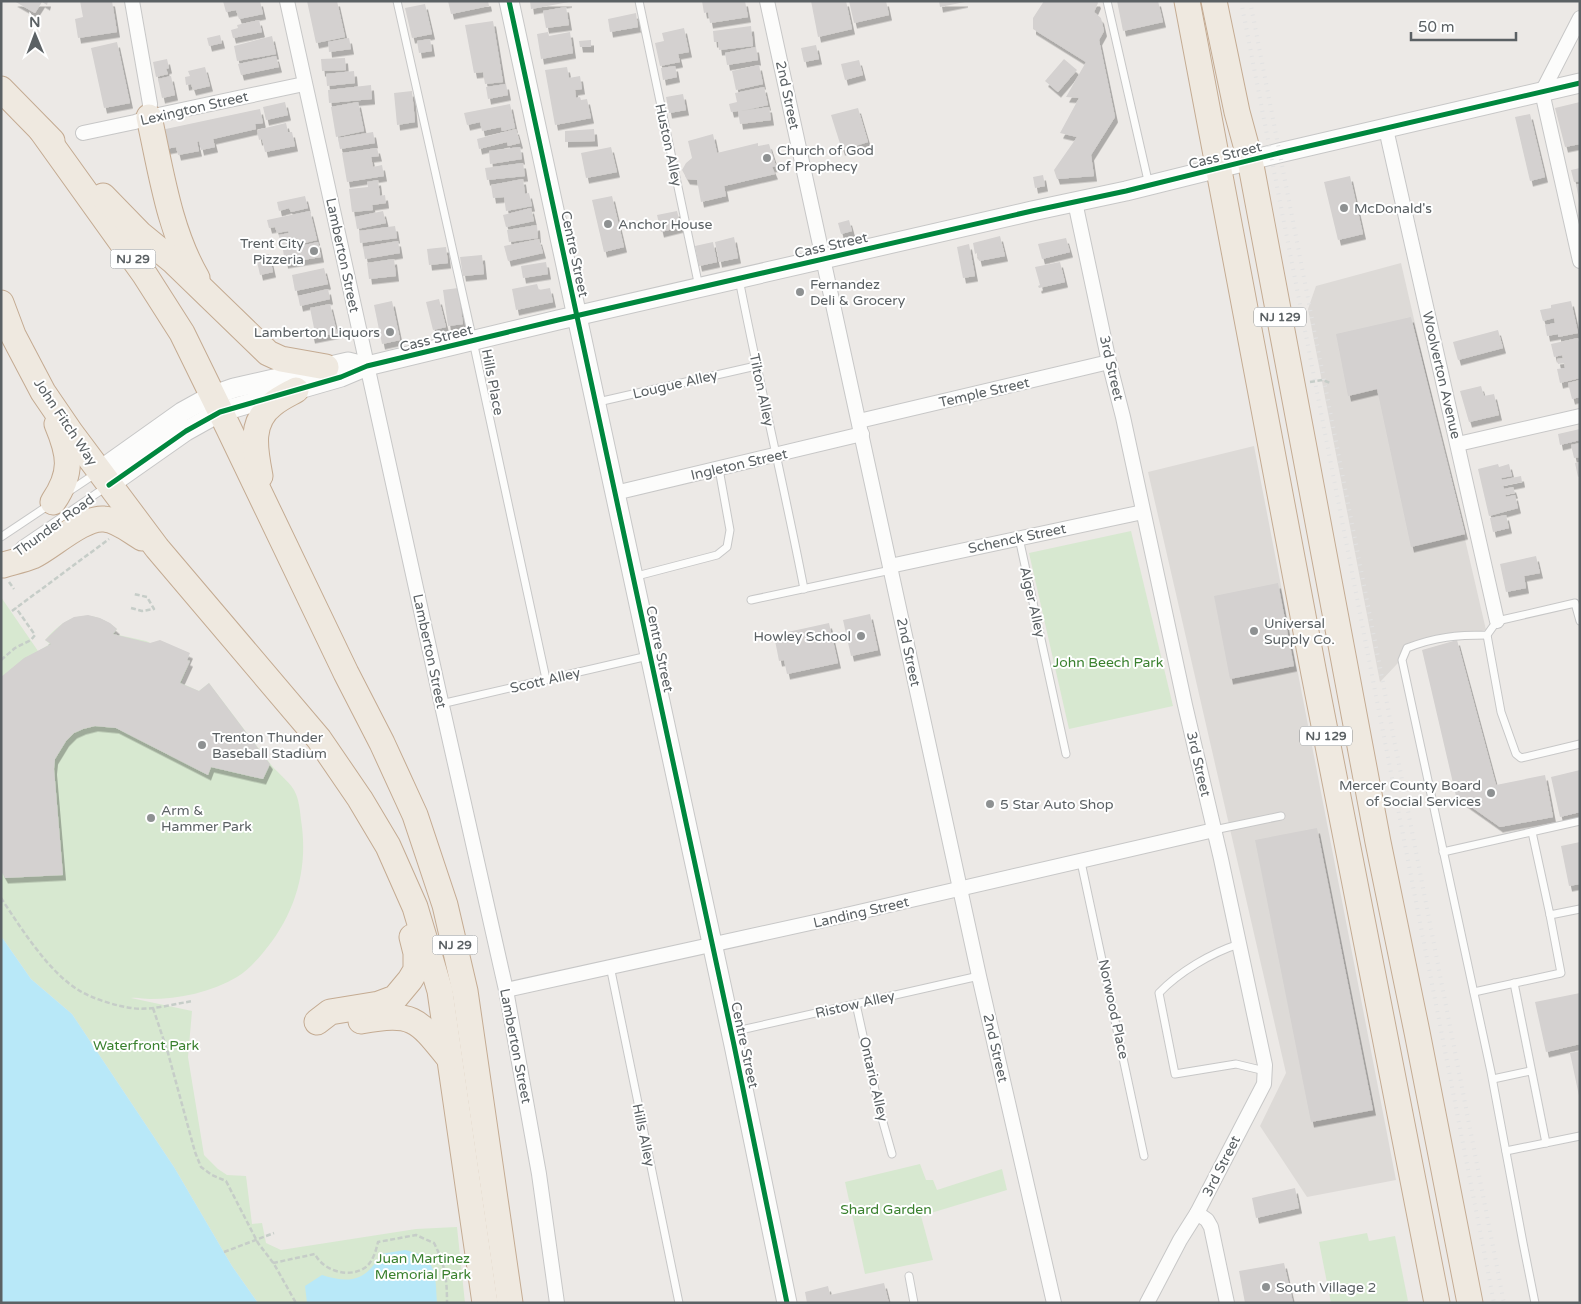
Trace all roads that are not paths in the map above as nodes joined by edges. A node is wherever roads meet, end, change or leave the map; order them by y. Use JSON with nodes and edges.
{"nodes":[{"id":1,"x":132,"y":1,"type":"edge"},
{"id":2,"x":287,"y":1,"type":"edge"},
{"id":3,"x":398,"y":1,"type":"edge"},
{"id":4,"x":508,"y":1,"type":"edge"},
{"id":5,"x":639,"y":1,"type":"edge"},
{"id":6,"x":767,"y":1,"type":"edge"},
{"id":7,"x":1108,"y":1,"type":"edge"},
{"id":8,"x":1187,"y":1,"type":"edge"},
{"id":9,"x":1214,"y":1,"type":"edge"},
{"id":10,"x":1580,"y":18,"type":"edge"},
{"id":11,"x":1580,"y":83,"type":"edge"},
{"id":12,"x":304,"y":84,"type":"junction"},
{"id":13,"x":1,"y":89,"type":"edge"},
{"id":14,"x":1542,"y":92,"type":"junction"},
{"id":15,"x":149,"y":117,"type":"junction"},
{"id":16,"x":1386,"y":129,"type":"junction"},
{"id":17,"x":41,"y":130,"type":"junction"},
{"id":18,"x":84,"y":133,"type":"dead end"},
{"id":19,"x":1250,"y":160,"type":"junction"},
{"id":20,"x":1219,"y":168,"type":"junction"},
{"id":21,"x":1149,"y":186,"type":"junction"},
{"id":22,"x":1075,"y":202,"type":"junction"},
{"id":23,"x":1579,"y":253,"type":"edge"},
{"id":24,"x":824,"y":258,"type":"junction"},
{"id":25,"x":739,"y":278,"type":"junction"},
{"id":26,"x":699,"y":288,"type":"junction"},
{"id":27,"x":209,"y":297,"type":"junction"},
{"id":28,"x":1,"y":303,"type":"edge"},
{"id":29,"x":576,"y":316,"type":"junction"},
{"id":30,"x":473,"y":340,"type":"junction"},
{"id":31,"x":1109,"y":362,"type":"junction"},
{"id":32,"x":368,"y":366,"type":"junction"},
{"id":33,"x":756,"y":366,"type":"junction"},
{"id":34,"x":326,"y":367,"type":"junction"},
{"id":35,"x":296,"y":390,"type":"junction"},
{"id":36,"x":43,"y":392,"type":"junction"},
{"id":37,"x":595,"y":403,"type":"junction"},
{"id":38,"x":216,"y":404,"type":"junction"},
{"id":39,"x":1580,"y":416,"type":"edge"},
{"id":40,"x":861,"y":428,"type":"junction"},
{"id":41,"x":1458,"y":444,"type":"junction"},
{"id":42,"x":776,"y":456,"type":"junction"},
{"id":43,"x":719,"y":469,"type":"junction"},
{"id":44,"x":104,"y":478,"type":"junction"},
{"id":45,"x":615,"y":493,"type":"junction"},
{"id":46,"x":53,"y":502,"type":"junction"},
{"id":47,"x":266,"y":506,"type":"junction"},
{"id":48,"x":1143,"y":512,"type":"junction"},
{"id":49,"x":1,"y":537,"type":"edge"},
{"id":50,"x":1019,"y":537,"type":"junction"},
{"id":51,"x":157,"y":548,"type":"junction"},
{"id":52,"x":2,"y":565,"type":"edge"},
{"id":53,"x":891,"y":568,"type":"junction"},
{"id":54,"x":633,"y":578,"type":"junction"},
{"id":55,"x":804,"y":589,"type":"junction"},
{"id":56,"x":750,"y":600,"type":"dead end"},
{"id":57,"x":1497,"y":621,"type":"junction"},
{"id":58,"x":1580,"y":621,"type":"edge"},
{"id":59,"x":1487,"y":636,"type":"junction"},
{"id":60,"x":650,"y":656,"type":"junction"},
{"id":61,"x":546,"y":679,"type":"junction"},
{"id":62,"x":441,"y":704,"type":"junction"},
{"id":63,"x":1580,"y":744,"type":"edge"},
{"id":64,"x":1066,"y":754,"type":"dead end"},
{"id":65,"x":1281,"y":816,"type":"dead end"},
{"id":66,"x":1580,"y":821,"type":"edge"},
{"id":67,"x":1214,"y":830,"type":"junction"},
{"id":68,"x":1532,"y":832,"type":"junction"},
{"id":69,"x":388,"y":846,"type":"junction"},
{"id":70,"x":1443,"y":852,"type":"junction"},
{"id":71,"x":1081,"y":862,"type":"junction"},
{"id":72,"x":961,"y":889,"type":"junction"},
{"id":73,"x":1580,"y":909,"type":"edge"},
{"id":74,"x":1550,"y":915,"type":"junction"},
{"id":75,"x":712,"y":944,"type":"junction"},
{"id":76,"x":1239,"y":944,"type":"junction"},
{"id":77,"x":610,"y":966,"type":"junction"},
{"id":78,"x":979,"y":976,"type":"junction"},
{"id":79,"x":1514,"y":983,"type":"junction"},
{"id":80,"x":506,"y":990,"type":"junction"},
{"id":81,"x":1474,"y":992,"type":"junction"},
{"id":82,"x":856,"y":1004,"type":"junction"},
{"id":83,"x":732,"y":1032,"type":"junction"},
{"id":84,"x":449,"y":1058,"type":"junction"},
{"id":85,"x":1266,"y":1071,"type":"junction"},
{"id":86,"x":1530,"y":1071,"type":"junction"},
{"id":87,"x":1493,"y":1079,"type":"junction"},
{"id":88,"x":1580,"y":1136,"type":"edge"},
{"id":89,"x":1546,"y":1143,"type":"junction"},
{"id":90,"x":1506,"y":1151,"type":"junction"},
{"id":91,"x":892,"y":1154,"type":"dead end"},
{"id":92,"x":1144,"y":1156,"type":"dead end"},
{"id":93,"x":1197,"y":1213,"type":"junction"},
{"id":94,"x":909,"y":1276,"type":"dead end"},
{"id":95,"x":485,"y":1303,"type":"edge"},
{"id":96,"x":510,"y":1303,"type":"edge"},
{"id":97,"x":557,"y":1303,"type":"edge"},
{"id":98,"x":679,"y":1303,"type":"edge"},
{"id":99,"x":787,"y":1303,"type":"edge"},
{"id":100,"x":914,"y":1303,"type":"edge"},
{"id":101,"x":1054,"y":1303,"type":"edge"},
{"id":102,"x":1146,"y":1303,"type":"edge"},
{"id":103,"x":1227,"y":1303,"type":"edge"},
{"id":104,"x":1437,"y":1303,"type":"edge"},
{"id":105,"x":1470,"y":1303,"type":"edge"},
{"id":106,"x":1535,"y":1303,"type":"edge"}],
"edges":[{"from":1,"to":15,"type":"street"},
{"from":2,"to":12,"type":"street","name":"Lamberton Street"},
{"from":3,"to":30,"type":"lane","name":"Hills Place"},
{"from":4,"to":29,"type":"street","name":"Centre Street"},
{"from":5,"to":26,"type":"lane","name":"Huston Alley"},
{"from":6,"to":24,"type":"street","name":"2nd Street"},
{"from":7,"to":21,"type":"lane"},
{"from":8,"to":20,"type":"highway","number":"NJ 129"},
{"from":9,"to":19,"type":"highway","number":"NJ 129"},
{"from":10,"to":14,"type":"street"},
{"from":11,"to":14,"type":"street","name":"Cass Street"},
{"from":12,"to":15,"type":"street","name":"Lexington Street"},
{"from":12,"to":32,"type":"street","name":"Lamberton Street"},
{"from":13,"to":17,"type":"highway","number":"NJ 29"},
{"from":14,"to":16,"type":"street","name":"Cass Street"},
{"from":14,"to":23,"type":"street"},
{"from":15,"to":18,"type":"street","name":"Lexington Street"},
{"from":15,"to":27,"type":"highway"},
{"from":16,"to":19,"type":"street","name":"Cass Street"},
{"from":16,"to":41,"type":"street","name":"Woolverton Avenue"},
{"from":17,"to":27,"type":"highway"},
{"from":17,"to":38,"type":"highway","number":"NJ 29"},
{"from":19,"to":20,"type":"street","name":"Cass Street"},
{"from":19,"to":105,"type":"highway","number":"NJ 129"},
{"from":20,"to":21,"type":"street","name":"Cass Street"},
{"from":20,"to":104,"type":"highway","number":"NJ 129"},
{"from":21,"to":22,"type":"street","name":"Cass Street"},
{"from":22,"to":24,"type":"street","name":"Cass Street"},
{"from":22,"to":31,"type":"street","name":"3rd Street"},
{"from":24,"to":25,"type":"street","name":"Cass Street"},
{"from":24,"to":40,"type":"street","name":"2nd Street"},
{"from":25,"to":26,"type":"street","name":"Cass Street"},
{"from":25,"to":33,"type":"lane","name":"Tilton Alley"},
{"from":26,"to":29,"type":"street","name":"Cass Street"},
{"from":27,"to":34,"type":"highway"},
{"from":28,"to":36,"type":"highway","name":"John Fitch Way","number":"NJ 29"},
{"from":29,"to":30,"type":"street","name":"Cass Street"},
{"from":29,"to":37,"type":"street","name":"Centre Street"},
{"from":30,"to":32,"type":"street","name":"Cass Street"},
{"from":30,"to":61,"type":"lane","name":"Hills Place"},
{"from":31,"to":40,"type":"street","name":"Temple Street"},
{"from":31,"to":48,"type":"street","name":"3rd Street"},
{"from":32,"to":34,"type":"street","name":"Cass Street"},
{"from":32,"to":35,"type":"street","name":"Cass Street"},
{"from":32,"to":62,"type":"street","name":"Lamberton Street"},
{"from":33,"to":37,"type":"lane","name":"Lougue Alley"},
{"from":33,"to":42,"type":"lane","name":"Tilton Alley"},
{"from":34,"to":38,"type":"street","name":"Cass Street"},
{"from":35,"to":38,"type":"street","name":"Cass Street"},
{"from":35,"to":47,"type":"highway"},
{"from":36,"to":44,"type":"highway","name":"John Fitch Way","number":"NJ 29"},
{"from":36,"to":46,"type":"highway"},
{"from":37,"to":45,"type":"street","name":"Centre Street"},
{"from":38,"to":44,"type":"street","name":"Cass Street"},
{"from":38,"to":47,"type":"highway","number":"NJ 29"},
{"from":39,"to":41,"type":"street"},
{"from":40,"to":42,"type":"street","name":"Ingleton Street"},
{"from":40,"to":53,"type":"street","name":"2nd Street"},
{"from":41,"to":57,"type":"street","name":"Woolverton Avenue"},
{"from":42,"to":43,"type":"street","name":"Ingleton Street"},
{"from":42,"to":55,"type":"lane","name":"Tilton Alley"},
{"from":43,"to":45,"type":"street","name":"Ingleton Street"},
{"from":43,"to":54,"type":"lane"},
{"from":44,"to":46,"type":"lane","name":"Thunder Road"},
{"from":44,"to":51,"type":"highway","number":"NJ 29"},
{"from":44,"to":52,"type":"lane","name":"Thunder Road"},
{"from":45,"to":54,"type":"street","name":"Centre Street"},
{"from":46,"to":49,"type":"lane","name":"Thunder Road"},
{"from":47,"to":96,"type":"highway","number":"NJ 29"},
{"from":48,"to":50,"type":"street","name":"Schenck Street"},
{"from":48,"to":67,"type":"street","name":"3rd Street"},
{"from":50,"to":53,"type":"street","name":"Schenck Street"},
{"from":50,"to":64,"type":"lane","name":"Alger Alley"},
{"from":51,"to":52,"type":"highway"},
{"from":51,"to":69,"type":"highway","number":"NJ 29"},
{"from":53,"to":55,"type":"lane","name":"Schenck Street"},
{"from":53,"to":72,"type":"street","name":"2nd Street"},
{"from":54,"to":60,"type":"street","name":"Centre Street"},
{"from":55,"to":56,"type":"lane","name":"Schenck Street"},
{"from":57,"to":58,"type":"lane"},
{"from":57,"to":59,"type":"lane"},
{"from":59,"to":63,"type":"lane"},
{"from":59,"to":70,"type":"lane"},
{"from":60,"to":61,"type":"lane","name":"Scott Alley"},
{"from":60,"to":75,"type":"street","name":"Centre Street"},
{"from":61,"to":62,"type":"lane","name":"Scott Alley"},
{"from":62,"to":80,"type":"street","name":"Lamberton Street"},
{"from":65,"to":67,"type":"lane"},
{"from":66,"to":68,"type":"lane"},
{"from":67,"to":71,"type":"street","name":"Landing Street"},
{"from":67,"to":76,"type":"street","name":"3rd Street"},
{"from":68,"to":70,"type":"lane"},
{"from":68,"to":74,"type":"lane"},
{"from":69,"to":84,"type":"highway","number":"NJ 29"},
{"from":69,"to":84,"type":"highway"},
{"from":70,"to":81,"type":"lane"},
{"from":71,"to":72,"type":"street","name":"Landing Street"},
{"from":71,"to":92,"type":"lane","name":"Norwood Place"},
{"from":72,"to":75,"type":"street","name":"Landing Street"},
{"from":72,"to":78,"type":"street","name":"2nd Street"},
{"from":73,"to":74,"type":"lane"},
{"from":74,"to":79,"type":"lane"},
{"from":75,"to":77,"type":"street","name":"Landing Street"},
{"from":75,"to":83,"type":"street","name":"Centre Street"},
{"from":76,"to":85,"type":"street","name":"3rd Street"},
{"from":76,"to":85,"type":"lane"},
{"from":77,"to":80,"type":"street","name":"Landing Street"},
{"from":77,"to":98,"type":"lane","name":"Hills Alley"},
{"from":78,"to":82,"type":"lane","name":"Ristow Alley"},
{"from":78,"to":101,"type":"street","name":"2nd Street"},
{"from":79,"to":81,"type":"lane"},
{"from":79,"to":86,"type":"lane"},
{"from":80,"to":97,"type":"street","name":"Lamberton Street"},
{"from":81,"to":87,"type":"lane"},
{"from":82,"to":83,"type":"lane","name":"Ristow Alley"},
{"from":82,"to":91,"type":"lane","name":"Ontario Alley"},
{"from":83,"to":99,"type":"street","name":"Centre Street"},
{"from":84,"to":95,"type":"highway","number":"NJ 29"},
{"from":85,"to":93,"type":"street","name":"3rd Street"},
{"from":86,"to":87,"type":"lane"},
{"from":86,"to":89,"type":"lane"},
{"from":87,"to":90,"type":"lane"},
{"from":88,"to":89,"type":"lane"},
{"from":89,"to":90,"type":"lane"},
{"from":90,"to":106,"type":"lane"},
{"from":93,"to":102,"type":"street","name":"3rd Street"},
{"from":93,"to":103,"type":"street"},
{"from":94,"to":100,"type":"lane"}]}
